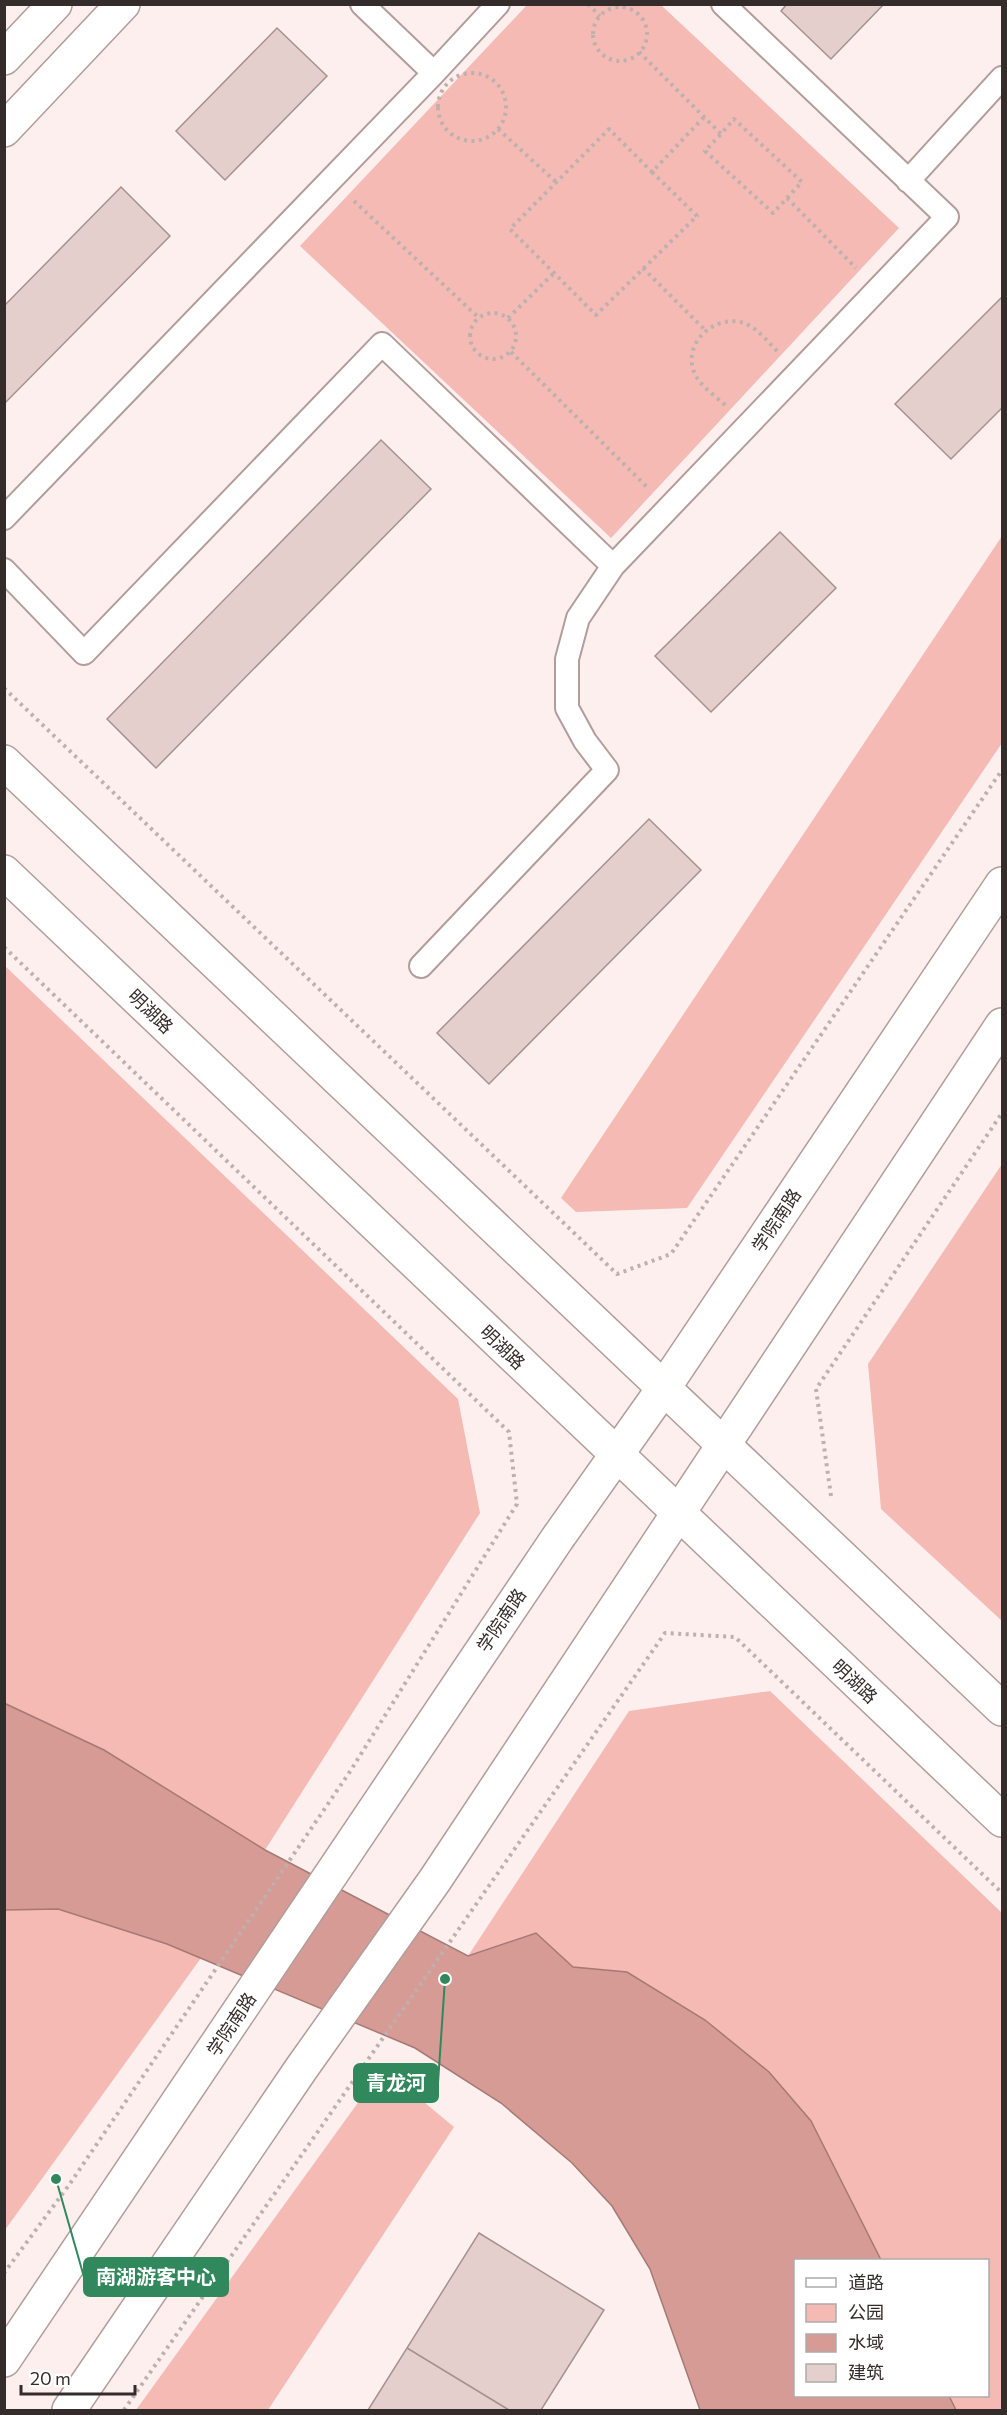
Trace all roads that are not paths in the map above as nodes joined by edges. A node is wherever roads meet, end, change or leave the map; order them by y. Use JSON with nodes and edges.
{"nodes":[{"id":1,"x":55,"y":4,"type":"edge"},
{"id":2,"x":123,"y":4,"type":"edge"},
{"id":3,"x":362,"y":4,"type":"edge"},
{"id":4,"x":498,"y":4,"type":"edge"},
{"id":5,"x":723,"y":4,"type":"edge"},
{"id":6,"x":4,"y":58,"type":"edge"},
{"id":7,"x":434,"y":73,"type":"junction"},
{"id":8,"x":1002,"y":78,"type":"edge"},
{"id":9,"x":4,"y":130,"type":"edge"},
{"id":10,"x":908,"y":181,"type":"junction"},
{"id":11,"x":4,"y":518,"type":"edge"},
{"id":12,"x":613,"y":566,"type":"junction"},
{"id":13,"x":4,"y":570,"type":"edge"},
{"id":14,"x":4,"y":762,"type":"edge"},
{"id":15,"x":4,"y":872,"type":"edge"},
{"id":16,"x":1002,"y":884,"type":"edge"},
{"id":17,"x":421,"y":966,"type":"dead end"},
{"id":18,"x":1002,"y":1025,"type":"edge"},
{"id":19,"x":663,"y":1389,"type":"junction"},
{"id":20,"x":723,"y":1442,"type":"junction"},
{"id":21,"x":614,"y":1454,"type":"junction"},
{"id":22,"x":678,"y":1514,"type":"junction"},
{"id":23,"x":1002,"y":1709,"type":"edge"},
{"id":24,"x":1002,"y":1820,"type":"edge"},
{"id":25,"x":4,"y":2360,"type":"edge"},
{"id":26,"x":69,"y":2410,"type":"edge"}],
"edges":[{"from":1,"to":6,"type":"main road"},
{"from":2,"to":9,"type":"main road"},
{"from":3,"to":7,"type":"lane"},
{"from":4,"to":7,"type":"lane"},
{"from":5,"to":10,"type":"lane"},
{"from":7,"to":11,"type":"lane"},
{"from":8,"to":10,"type":"lane"},
{"from":10,"to":12,"type":"lane"},
{"from":12,"to":13,"type":"lane"},
{"from":12,"to":17,"type":"lane"},
{"from":14,"to":19,"type":"main road"},
{"from":15,"to":21,"type":"main road","name":"明湖路"},
{"from":16,"to":19,"type":"main road","name":"学院南路"},
{"from":18,"to":20,"type":"main road"},
{"from":19,"to":20,"type":"main road"},
{"from":19,"to":21,"type":"main road","name":"学院南路"},
{"from":20,"to":22,"type":"main road"},
{"from":20,"to":23,"type":"main road"},
{"from":21,"to":22,"type":"main road","name":"明湖路"},
{"from":21,"to":25,"type":"main road","name":"学院南路"},
{"from":22,"to":24,"type":"main road","name":"明湖路"},
{"from":22,"to":26,"type":"main road"}]}
